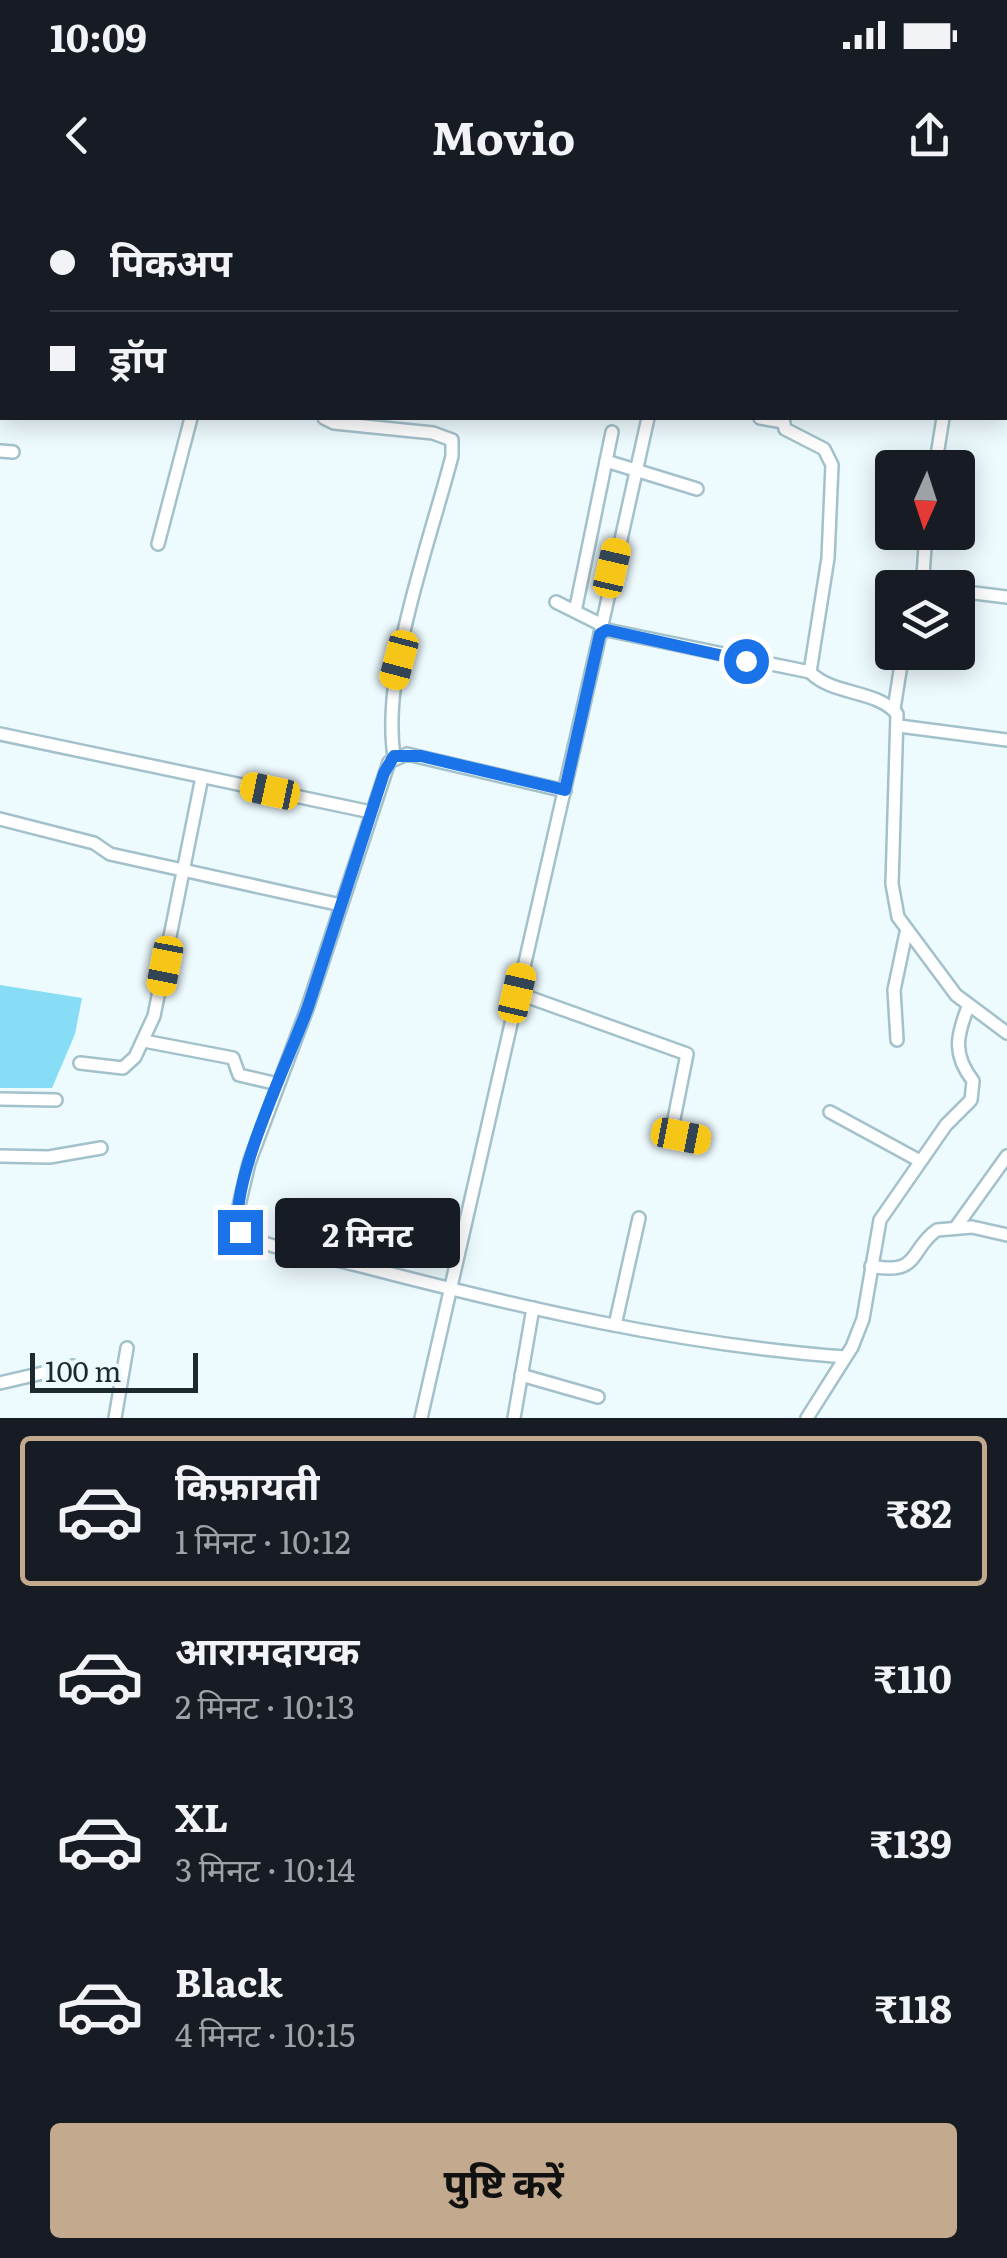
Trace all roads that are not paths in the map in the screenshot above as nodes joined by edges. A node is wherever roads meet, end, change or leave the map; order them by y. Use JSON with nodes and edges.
{"nodes":[{"id":1,"x":190,"y":420,"type":"edge"},
{"id":2,"x":329,"y":420,"type":"edge"},
{"id":3,"x":648,"y":420,"type":"edge"},
{"id":4,"x":783,"y":420,"type":"edge"},
{"id":5,"x":943,"y":420,"type":"edge"},
{"id":6,"x":612,"y":432,"type":"dead end"},
{"id":7,"x":938,"y":450,"type":"edge"},
{"id":8,"x":606,"y":461,"type":"junction"},
{"id":9,"x":635,"y":470,"type":"junction"},
{"id":10,"x":697,"y":489,"type":"dead end"},
{"id":11,"x":158,"y":544,"type":"dead end"},
{"id":12,"x":975,"y":593,"type":"edge"},
{"id":13,"x":1007,"y":597,"type":"edge"},
{"id":14,"x":556,"y":602,"type":"dead end"},
{"id":15,"x":576,"y":608,"type":"dead end"},
{"id":16,"x":600,"y":629,"type":"junction"},
{"id":17,"x":900,"y":670,"type":"edge"},
{"id":18,"x":810,"y":672,"type":"junction"},
{"id":19,"x":894,"y":708,"type":"junction"},
{"id":20,"x":900,"y":726,"type":"junction"},
{"id":21,"x":0,"y":734,"type":"edge"},
{"id":22,"x":1007,"y":740,"type":"edge"},
{"id":23,"x":394,"y":756,"type":"junction"},
{"id":24,"x":202,"y":776,"type":"junction"},
{"id":25,"x":565,"y":790,"type":"junction"},
{"id":26,"x":371,"y":812,"type":"junction"},
{"id":27,"x":0,"y":818,"type":"edge"},
{"id":28,"x":184,"y":869,"type":"junction"},
{"id":29,"x":341,"y":905,"type":"junction"},
{"id":30,"x":906,"y":933,"type":"junction"},
{"id":31,"x":517,"y":993,"type":"junction"},
{"id":32,"x":968,"y":1007,"type":"junction"},
{"id":33,"x":1007,"y":1034,"type":"edge"},
{"id":34,"x":897,"y":1040,"type":"dead end"},
{"id":35,"x":144,"y":1041,"type":"junction"},
{"id":36,"x":80,"y":1064,"type":"dead end"},
{"id":37,"x":278,"y":1084,"type":"junction"},
{"id":38,"x":0,"y":1099,"type":"edge"},
{"id":39,"x":56,"y":1100,"type":"dead end"},
{"id":40,"x":830,"y":1112,"type":"dead end"},
{"id":41,"x":701,"y":1140,"type":"dead end"},
{"id":42,"x":101,"y":1148,"type":"dead end"},
{"id":43,"x":0,"y":1156,"type":"edge"},
{"id":44,"x":920,"y":1161,"type":"junction"},
{"id":45,"x":1004,"y":1165,"type":"edge"},
{"id":46,"x":639,"y":1218,"type":"dead end"},
{"id":47,"x":956,"y":1228,"type":"junction"},
{"id":48,"x":1007,"y":1235,"type":"edge"},
{"id":49,"x":872,"y":1266,"type":"junction"},
{"id":50,"x":450,"y":1289,"type":"junction"},
{"id":51,"x":533,"y":1308,"type":"junction"},
{"id":52,"x":615,"y":1325,"type":"junction"},
{"id":53,"x":127,"y":1348,"type":"dead end"},
{"id":54,"x":846,"y":1358,"type":"junction"},
{"id":55,"x":73,"y":1366,"type":"dead end"},
{"id":56,"x":521,"y":1375,"type":"junction"},
{"id":57,"x":0,"y":1384,"type":"edge"},
{"id":58,"x":598,"y":1396,"type":"dead end"},
{"id":59,"x":116,"y":1418,"type":"edge"},
{"id":60,"x":421,"y":1418,"type":"edge"},
{"id":61,"x":514,"y":1418,"type":"edge"},
{"id":62,"x":807,"y":1418,"type":"edge"}],
"edges":[{"from":1,"to":11,"type":"street"},
{"from":2,"to":23,"type":"street"},
{"from":3,"to":9,"type":"street"},
{"from":4,"to":18,"type":"street"},
{"from":5,"to":7,"type":"street"},
{"from":6,"to":8,"type":"street"},
{"from":8,"to":9,"type":"street"},
{"from":8,"to":15,"type":"street"},
{"from":9,"to":10,"type":"street"},
{"from":9,"to":16,"type":"street"},
{"from":12,"to":13,"type":"street"},
{"from":14,"to":16,"type":"street"},
{"from":16,"to":18,"type":"street"},
{"from":16,"to":25,"type":"street"},
{"from":17,"to":19,"type":"street"},
{"from":18,"to":19,"type":"street"},
{"from":19,"to":20,"type":"street"},
{"from":20,"to":22,"type":"street"},
{"from":20,"to":30,"type":"street"},
{"from":21,"to":24,"type":"street"},
{"from":23,"to":25,"type":"street"},
{"from":23,"to":26,"type":"street"},
{"from":24,"to":26,"type":"street"},
{"from":24,"to":28,"type":"street"},
{"from":25,"to":31,"type":"street"},
{"from":26,"to":29,"type":"street"},
{"from":27,"to":28,"type":"street"},
{"from":28,"to":29,"type":"street"},
{"from":28,"to":35,"type":"street"},
{"from":29,"to":37,"type":"street"},
{"from":30,"to":32,"type":"street"},
{"from":30,"to":34,"type":"street"},
{"from":31,"to":41,"type":"street"},
{"from":31,"to":50,"type":"street"},
{"from":32,"to":33,"type":"street"},
{"from":32,"to":44,"type":"street"},
{"from":35,"to":36,"type":"street"},
{"from":35,"to":37,"type":"street"},
{"from":37,"to":50,"type":"street"},
{"from":38,"to":39,"type":"street"},
{"from":40,"to":44,"type":"street"},
{"from":42,"to":43,"type":"street"},
{"from":44,"to":49,"type":"street"},
{"from":45,"to":47,"type":"street"},
{"from":46,"to":52,"type":"street"},
{"from":47,"to":48,"type":"street"},
{"from":47,"to":49,"type":"street"},
{"from":49,"to":54,"type":"street"},
{"from":50,"to":51,"type":"street"},
{"from":50,"to":60,"type":"street"},
{"from":51,"to":52,"type":"street"},
{"from":51,"to":56,"type":"street"},
{"from":52,"to":54,"type":"street"},
{"from":53,"to":59,"type":"street"},
{"from":54,"to":62,"type":"street"},
{"from":55,"to":57,"type":"street"},
{"from":56,"to":58,"type":"street"},
{"from":56,"to":61,"type":"street"}]}
